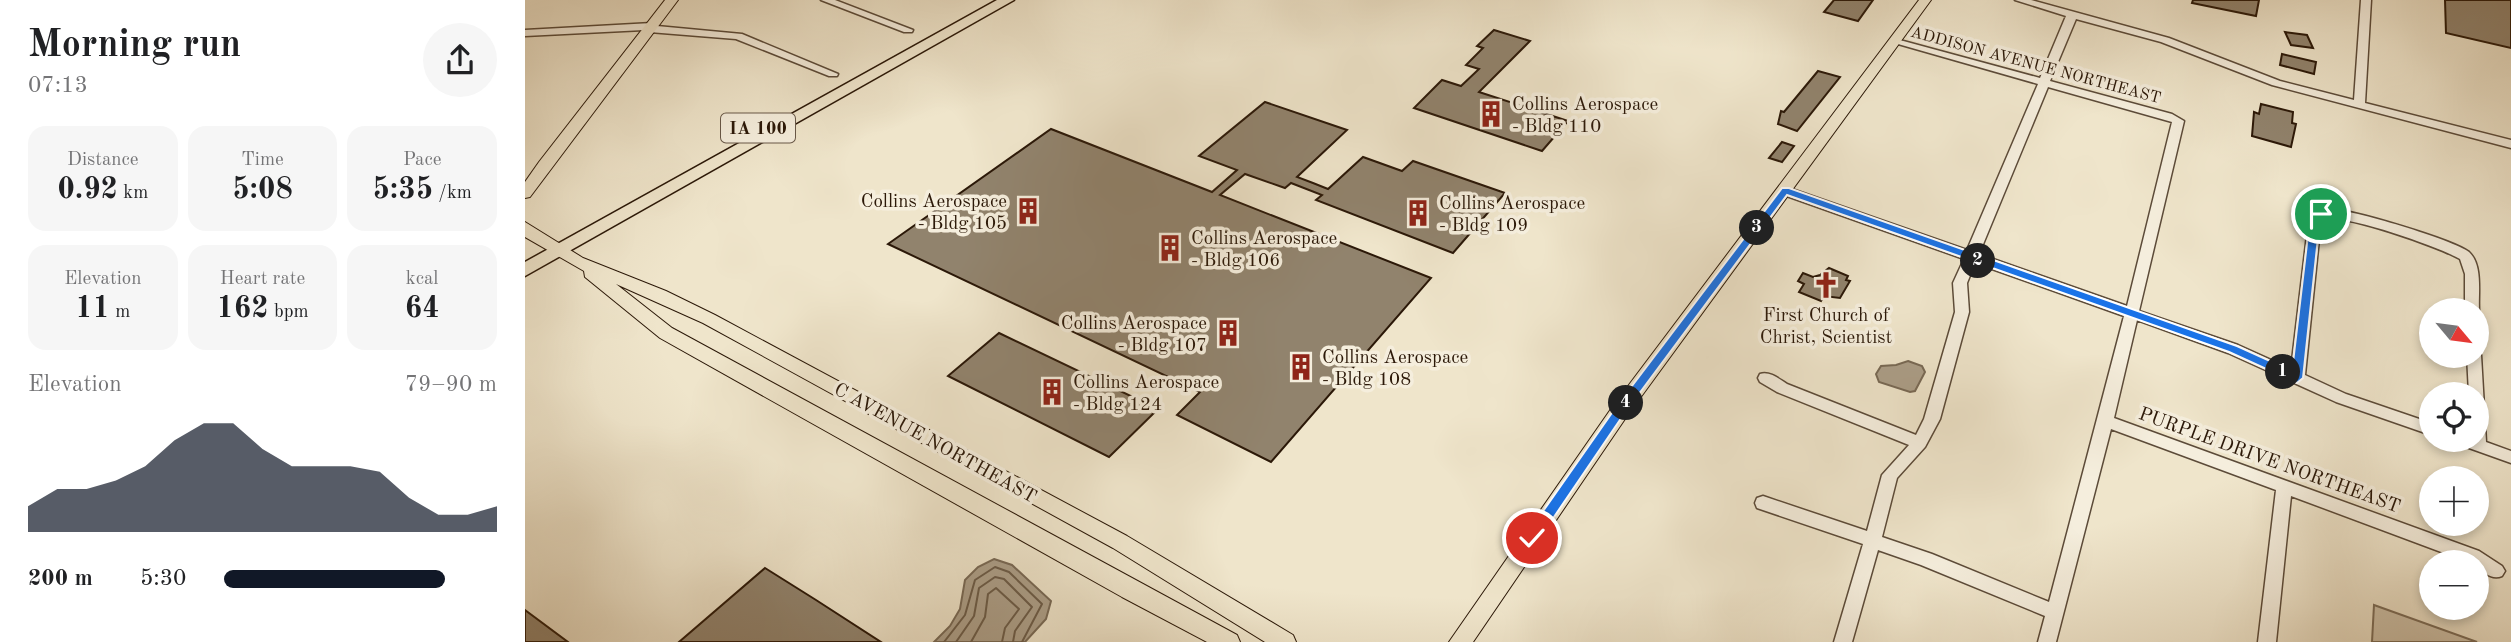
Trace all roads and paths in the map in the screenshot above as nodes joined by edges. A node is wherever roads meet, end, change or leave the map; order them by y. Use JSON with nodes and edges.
{"nodes":[{"id":1,"x":672,"y":0,"type":"edge"},
{"id":2,"x":826,"y":0,"type":"edge"},
{"id":3,"x":991,"y":0,"type":"edge"},
{"id":4,"x":1006,"y":0,"type":"edge"},
{"id":5,"x":1925,"y":0,"type":"edge"},
{"id":6,"x":2020,"y":0,"type":"edge"},
{"id":7,"x":2366,"y":0,"type":"edge"},
{"id":8,"x":2072,"y":15,"type":"junction"},
{"id":9,"x":650,"y":27,"type":"junction"},
{"id":10,"x":908,"y":30,"type":"dead end"},
{"id":11,"x":525,"y":33,"type":"edge"},
{"id":12,"x":1895,"y":42,"type":"junction"},
{"id":13,"x":833,"y":74,"type":"dead end"},
{"id":14,"x":2044,"y":82,"type":"junction"},
{"id":15,"x":2358,"y":105,"type":"junction"},
{"id":16,"x":2511,"y":144,"type":"edge"},
{"id":17,"x":544,"y":165,"type":"junction"},
{"id":18,"x":525,"y":180,"type":"edge"},
{"id":19,"x":1785,"y":191,"type":"junction"},
{"id":20,"x":525,"y":193,"type":"edge"},
{"id":21,"x":526,"y":230,"type":"edge"},
{"id":22,"x":562,"y":252,"type":"junction"},
{"id":23,"x":525,"y":257,"type":"edge"},
{"id":24,"x":1970,"y":258,"type":"junction"},
{"id":25,"x":525,"y":270,"type":"edge"},
{"id":26,"x":2471,"y":298,"type":"edge"},
{"id":27,"x":2130,"y":314,"type":"junction"},
{"id":28,"x":1765,"y":378,"type":"dead end"},
{"id":29,"x":2297,"y":378,"type":"junction"},
{"id":30,"x":2106,"y":422,"type":"junction"},
{"id":31,"x":2419,"y":425,"type":"edge"},
{"id":32,"x":1920,"y":443,"type":"junction"},
{"id":33,"x":2489,"y":449,"type":"edge"},
{"id":34,"x":2511,"y":457,"type":"edge"},
{"id":35,"x":2284,"y":486,"type":"junction"},
{"id":36,"x":1763,"y":503,"type":"dead end"},
{"id":37,"x":1873,"y":541,"type":"junction"},
{"id":38,"x":2495,"y":571,"type":"dead end"},
{"id":39,"x":2054,"y":612,"type":"junction"},
{"id":40,"x":1229,"y":642,"type":"edge"},
{"id":41,"x":1285,"y":642,"type":"edge"},
{"id":42,"x":1460,"y":642,"type":"edge"},
{"id":43,"x":1843,"y":642,"type":"edge"},
{"id":44,"x":2047,"y":642,"type":"edge"},
{"id":45,"x":2267,"y":642,"type":"edge"}],
"edges":[{"from":1,"to":9,"type":"main road"},
{"from":2,"to":10,"type":"street"},
{"from":3,"to":22,"type":"highway","number":"IA 100"},
{"from":4,"to":22,"type":"highway","number":"IA 100"},
{"from":5,"to":12,"type":"main road"},
{"from":6,"to":8,"type":"street"},
{"from":7,"to":15,"type":"street"},
{"from":8,"to":14,"type":"street"},
{"from":8,"to":15,"type":"street"},
{"from":9,"to":11,"type":"street"},
{"from":9,"to":13,"type":"street"},
{"from":9,"to":17,"type":"main road"},
{"from":12,"to":14,"type":"street","name":"ADDISON AVENUE NORTHEAST"},
{"from":12,"to":19,"type":"main road"},
{"from":14,"to":24,"type":"street"},
{"from":14,"to":27,"type":"street","name":"ADDISON AVENUE NORTHEAST"},
{"from":15,"to":16,"type":"street"},
{"from":17,"to":18,"type":"street"},
{"from":17,"to":20,"type":"main road"},
{"from":19,"to":24,"type":"street"},
{"from":19,"to":42,"type":"main road"},
{"from":21,"to":22,"type":"main road","name":"C AVENUE NORTHEAST"},
{"from":22,"to":23,"type":"highway","number":"IA 100"},
{"from":22,"to":25,"type":"highway","number":"IA 100"},
{"from":22,"to":40,"type":"main road","name":"C AVENUE NORTHEAST"},
{"from":22,"to":41,"type":"main road","name":"C AVENUE NORTHEAST"},
{"from":24,"to":27,"type":"street"},
{"from":24,"to":32,"type":"street"},
{"from":26,"to":29,"type":"street"},
{"from":27,"to":29,"type":"street"},
{"from":27,"to":30,"type":"street"},
{"from":28,"to":32,"type":"street"},
{"from":29,"to":31,"type":"street"},
{"from":30,"to":35,"type":"street","name":"PURPLE DRIVE NORTHEAST"},
{"from":30,"to":39,"type":"street"},
{"from":32,"to":37,"type":"street"},
{"from":33,"to":34,"type":"street"},
{"from":35,"to":38,"type":"street","name":"PURPLE DRIVE NORTHEAST"},
{"from":35,"to":45,"type":"street"},
{"from":36,"to":37,"type":"street"},
{"from":37,"to":39,"type":"street"},
{"from":37,"to":43,"type":"street"},
{"from":39,"to":44,"type":"street"}]}
